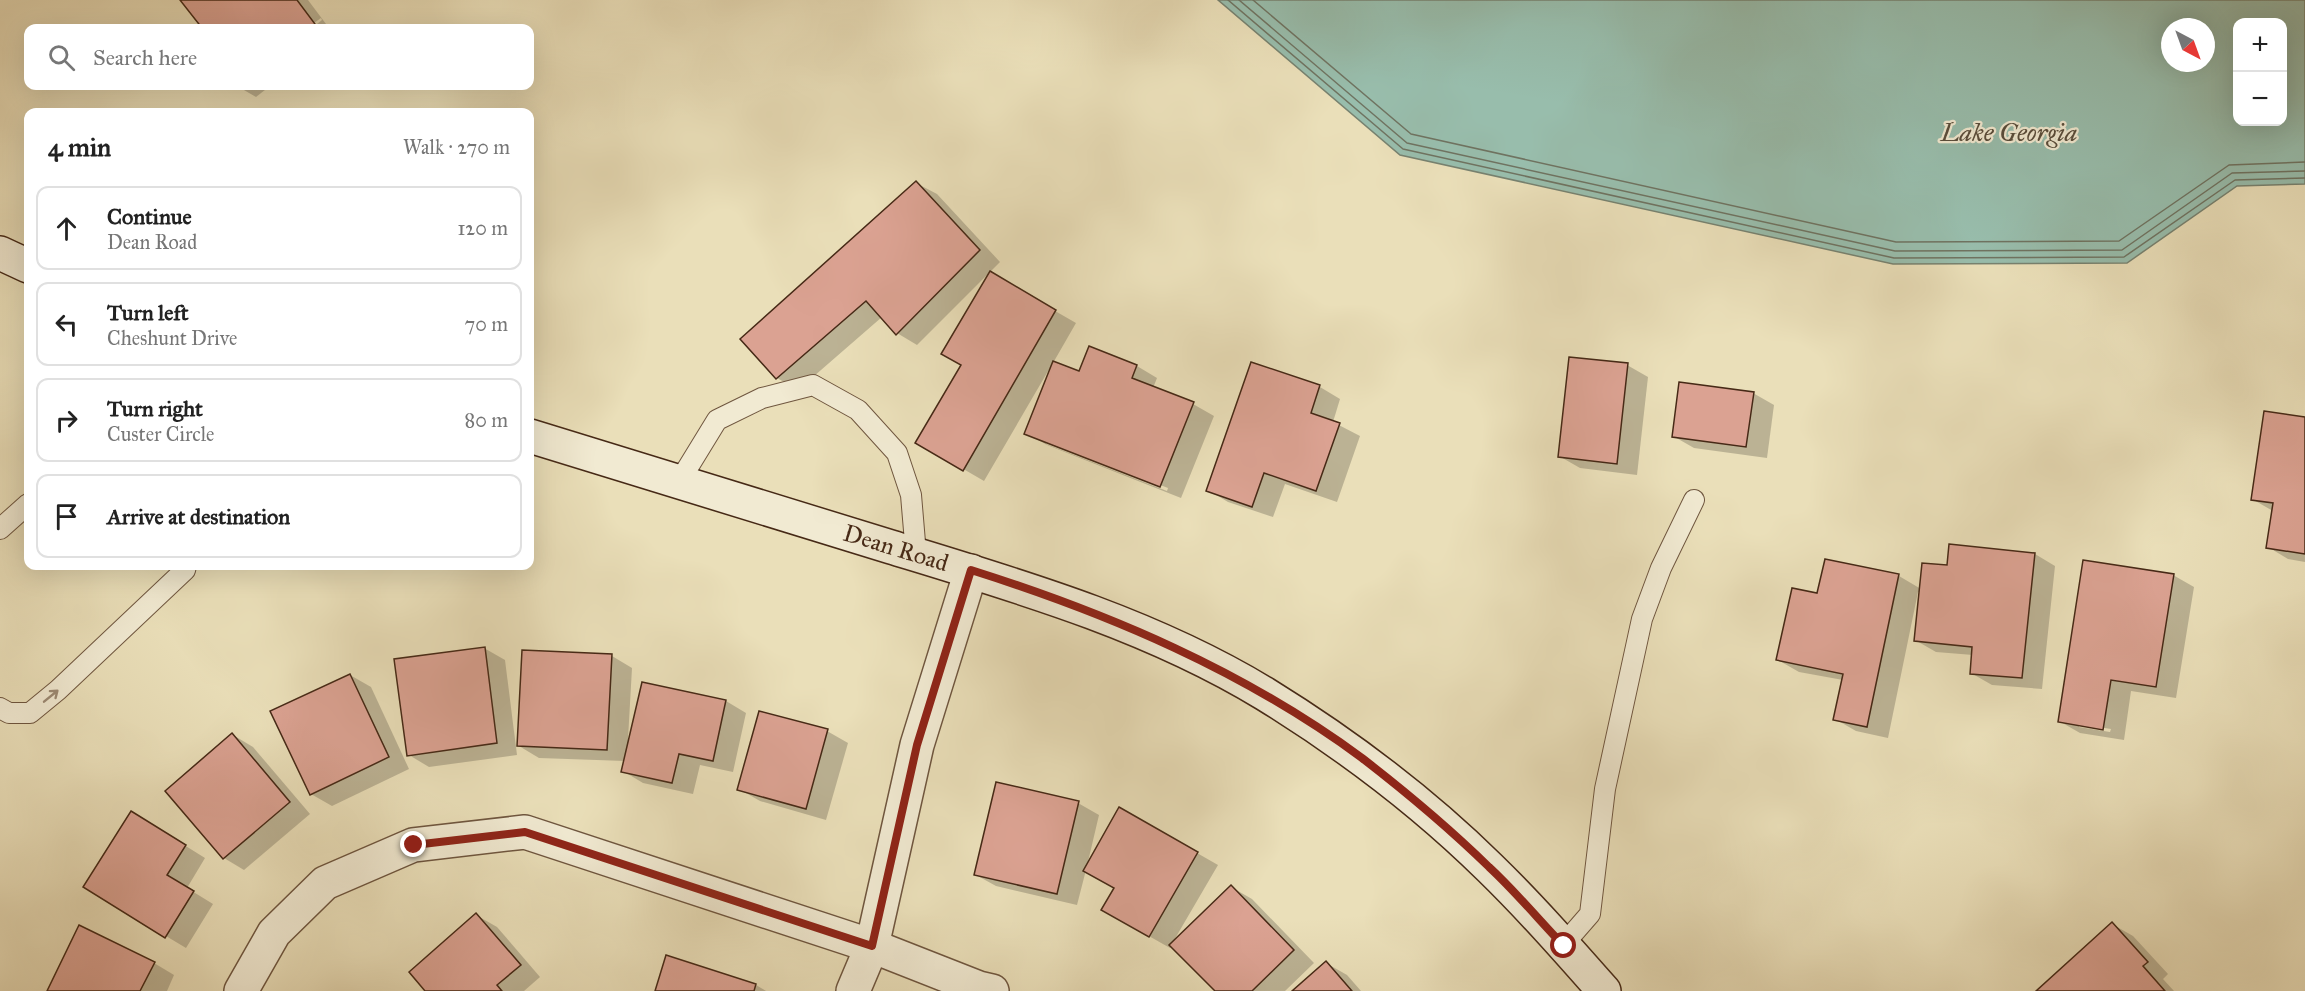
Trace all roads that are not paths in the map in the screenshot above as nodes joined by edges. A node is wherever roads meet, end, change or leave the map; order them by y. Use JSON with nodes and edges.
{"nodes":[{"id":1,"x":0,"y":253,"type":"edge"},
{"id":2,"x":24,"y":264,"type":"edge"},
{"id":3,"x":534,"y":437,"type":"edge"},
{"id":4,"x":679,"y":482,"type":"junction"},
{"id":5,"x":1694,"y":500,"type":"dead end"},
{"id":6,"x":24,"y":508,"type":"edge"},
{"id":7,"x":0,"y":529,"type":"edge"},
{"id":8,"x":916,"y":554,"type":"junction"},
{"id":9,"x":185,"y":570,"type":"edge"},
{"id":10,"x":971,"y":570,"type":"junction"},
{"id":11,"x":0,"y":708,"type":"edge"},
{"id":12,"x":1563,"y":945,"type":"junction"},
{"id":13,"x":872,"y":946,"type":"junction"},
{"id":14,"x":241,"y":991,"type":"edge"},
{"id":15,"x":853,"y":991,"type":"edge"},
{"id":16,"x":992,"y":991,"type":"edge"},
{"id":17,"x":1604,"y":991,"type":"edge"}],
"edges":[{"from":1,"to":2,"type":"main road"},
{"from":3,"to":4,"type":"main road","name":"Dean Road"},
{"from":4,"to":8,"type":"main road","name":"Dean Road"},
{"from":4,"to":8,"type":"lane"},
{"from":5,"to":12,"type":"lane"},
{"from":6,"to":7,"type":"lane"},
{"from":8,"to":10,"type":"main road","name":"Dean Road"},
{"from":11,"to":9,"type":"lane","one_way":true},
{"from":10,"to":12,"type":"main road","name":"Dean Road"},
{"from":10,"to":13,"type":"main road"},
{"from":12,"to":17,"type":"main road","name":"Dean Road"},
{"from":13,"to":14,"type":"main road"},
{"from":13,"to":15,"type":"main road"},
{"from":13,"to":16,"type":"main road"}]}
